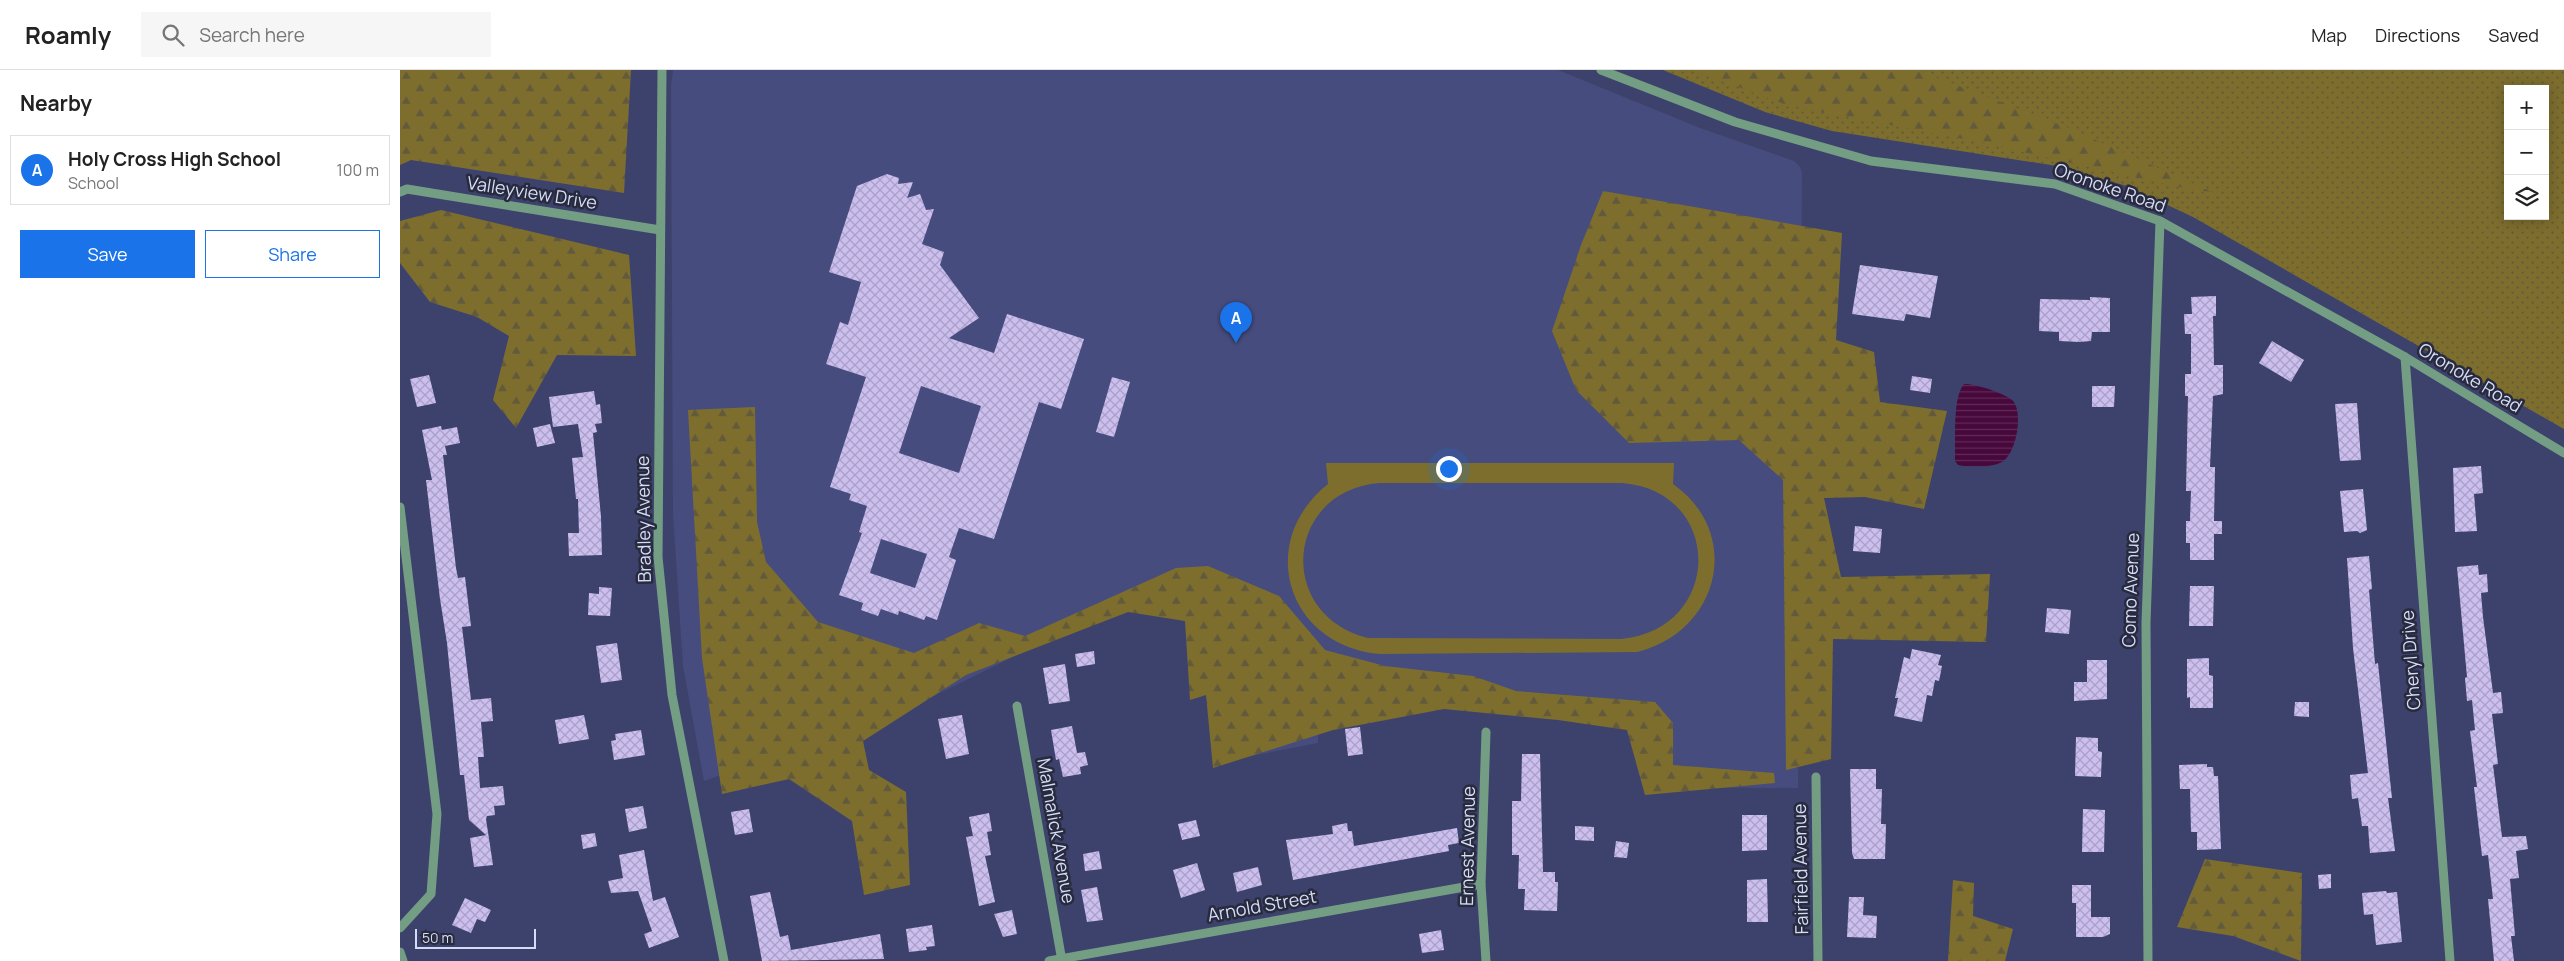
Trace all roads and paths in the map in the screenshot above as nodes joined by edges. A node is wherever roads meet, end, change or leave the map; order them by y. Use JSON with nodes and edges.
{"nodes":[{"id":1,"x":662,"y":70,"type":"edge"},
{"id":2,"x":1601,"y":70,"type":"edge"},
{"id":3,"x":400,"y":192,"type":"edge"},
{"id":4,"x":2160,"y":221,"type":"junction"},
{"id":5,"x":660,"y":230,"type":"junction"},
{"id":6,"x":2405,"y":357,"type":"junction"},
{"id":7,"x":2564,"y":453,"type":"edge"},
{"id":8,"x":400,"y":507,"type":"edge"},
{"id":9,"x":1017,"y":706,"type":"dead end"},
{"id":10,"x":1486,"y":732,"type":"dead end"},
{"id":11,"x":1816,"y":777,"type":"dead end"},
{"id":12,"x":1481,"y":884,"type":"junction"},
{"id":13,"x":400,"y":928,"type":"edge"},
{"id":14,"x":400,"y":952,"type":"edge"},
{"id":15,"x":1062,"y":960,"type":"edge"},
{"id":16,"x":403,"y":961,"type":"edge"},
{"id":17,"x":724,"y":961,"type":"edge"},
{"id":18,"x":1049,"y":961,"type":"edge"},
{"id":19,"x":1486,"y":961,"type":"edge"},
{"id":20,"x":1818,"y":961,"type":"edge"},
{"id":21,"x":2148,"y":961,"type":"edge"},
{"id":22,"x":2450,"y":961,"type":"edge"}],
"edges":[{"from":1,"to":5,"type":"street","name":"Bradley Avenue"},
{"from":2,"to":4,"type":"street","name":"Oronoke Road"},
{"from":3,"to":5,"type":"street","name":"Valleyview Drive"},
{"from":4,"to":6,"type":"street","name":"Oronoke Road"},
{"from":4,"to":21,"type":"street","name":"Como Avenue"},
{"from":5,"to":17,"type":"street","name":"Bradley Avenue"},
{"from":6,"to":7,"type":"street","name":"Oronoke Road"},
{"from":6,"to":22,"type":"street","name":"Cheryl Drive"},
{"from":8,"to":13,"type":"street"},
{"from":9,"to":15,"type":"street","name":"Malmalick Avenue"},
{"from":10,"to":12,"type":"street","name":"Ernest Avenue"},
{"from":11,"to":20,"type":"street","name":"Fairfield Avenue"},
{"from":12,"to":15,"type":"street","name":"Arnold Street"},
{"from":12,"to":19,"type":"street","name":"Ernest Avenue"},
{"from":14,"to":16,"type":"street"},
{"from":15,"to":18,"type":"street","name":"Arnold Street"}]}
